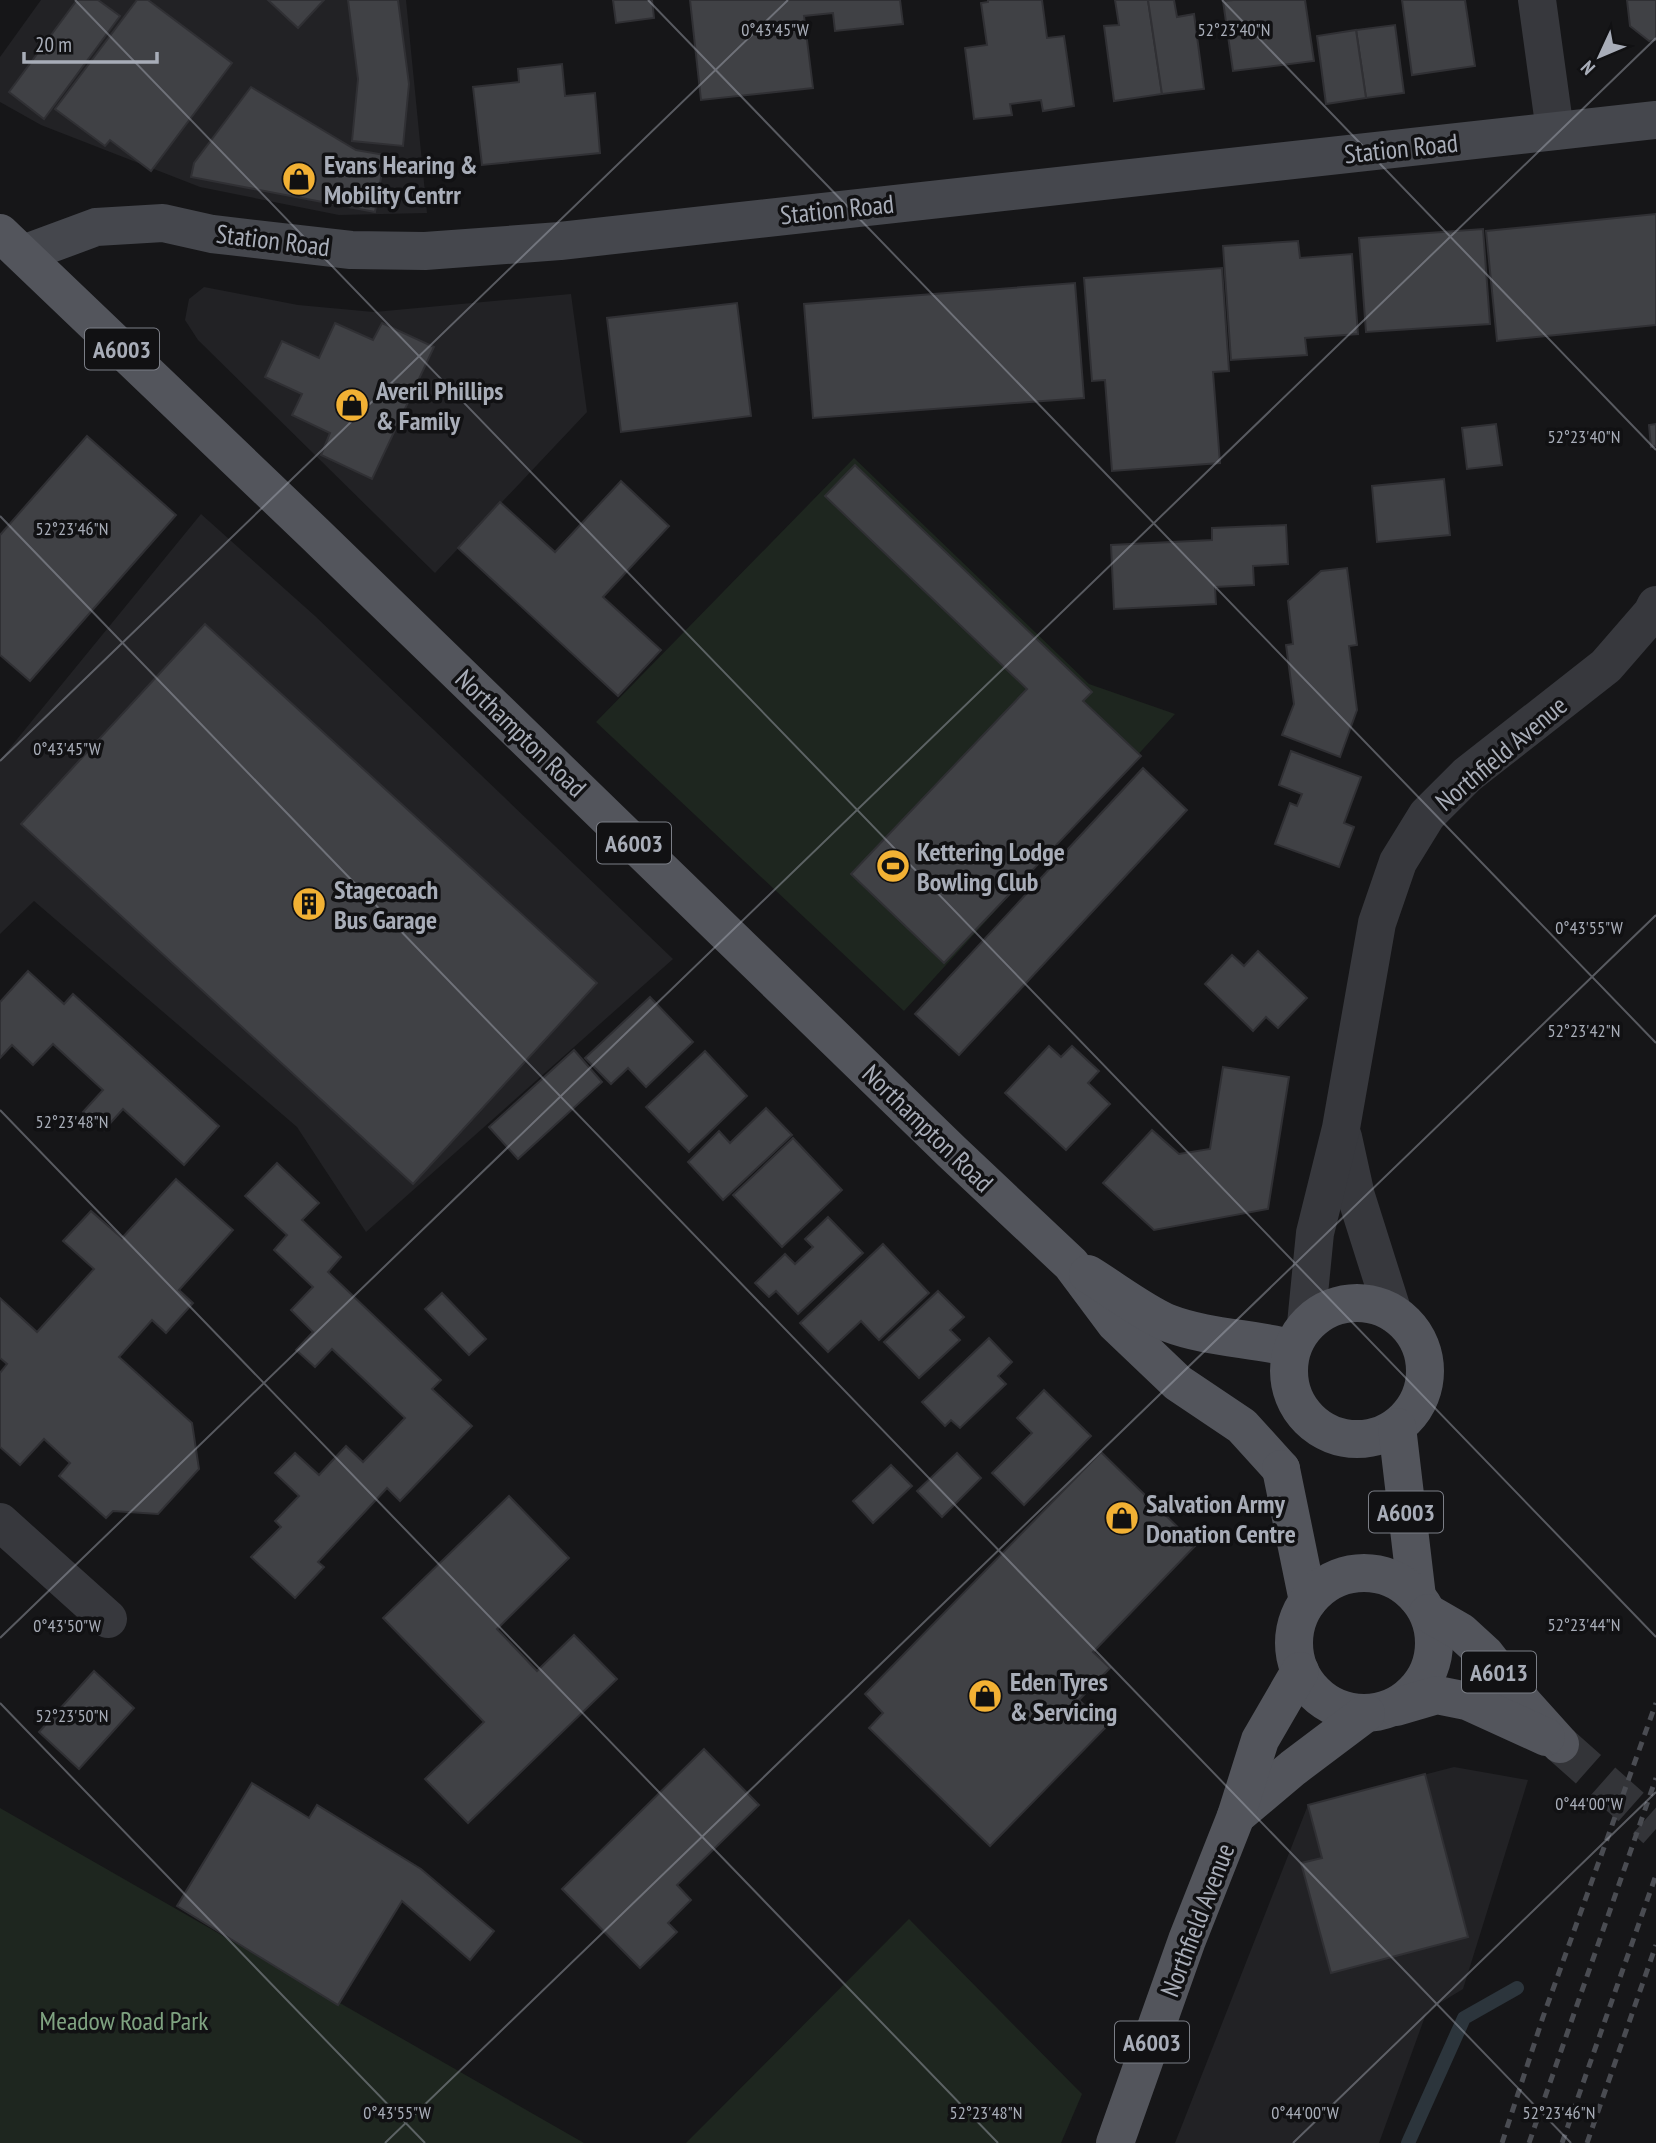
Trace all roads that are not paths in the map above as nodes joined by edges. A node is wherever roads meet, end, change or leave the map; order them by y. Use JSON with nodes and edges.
{"nodes":[{"id":1,"x":1537,"y":0,"type":"edge"},
{"id":2,"x":1656,"y":120,"type":"edge"},
{"id":3,"x":1555,"y":131,"type":"junction"},
{"id":4,"x":11,"y":243,"type":"edge"},
{"id":5,"x":1656,"y":605,"type":"edge"},
{"id":6,"x":1341,"y":1128,"type":"junction"},
{"id":7,"x":1071,"y":1264,"type":"junction"},
{"id":8,"x":1393,"y":1313,"type":"junction"},
{"id":9,"x":1299,"y":1336,"type":"junction"},
{"id":10,"x":1305,"y":1417,"type":"junction"},
{"id":11,"x":1242,"y":1426,"type":"junction"},
{"id":12,"x":1397,"y":1427,"type":"junction"},
{"id":13,"x":1281,"y":1469,"type":"junction"},
{"id":14,"x":0,"y":1522,"type":"edge"},
{"id":15,"x":1308,"y":1601,"type":"junction"},
{"id":16,"x":1422,"y":1605,"type":"junction"},
{"id":17,"x":108,"y":1619,"type":"dead end"},
{"id":18,"x":1300,"y":1671,"type":"junction"},
{"id":19,"x":1375,"y":1712,"type":"junction"},
{"id":20,"x":1236,"y":1816,"type":"junction"},
{"id":21,"x":1115,"y":2143,"type":"edge"}],
"edges":[{"from":1,"to":3,"type":"street"},
{"from":2,"to":3,"type":"main road","name":"Station Road"},
{"from":3,"to":4,"type":"main road","name":"Station Road"},
{"from":4,"to":7,"type":"main road","name":"Northampton Road","number":"A6003"},
{"from":5,"to":6,"type":"street","name":"Northfield Avenue"},
{"from":6,"to":8,"type":"street","name":"Northfield Avenue"},
{"from":6,"to":9,"type":"street","name":"Northfield Avenue"},
{"from":7,"to":9,"type":"main road","name":"Northampton Road","number":"A6003"},
{"from":7,"to":11,"type":"main road","name":"Northampton Road","number":"A6003"},
{"from":8,"to":9,"type":"main road"},
{"from":8,"to":12,"type":"main road"},
{"from":9,"to":10,"type":"main road"},
{"from":10,"to":11,"type":"main road"},
{"from":10,"to":12,"type":"main road"},
{"from":10,"to":13,"type":"main road"},
{"from":11,"to":13,"type":"main road","name":"Northampton Road","number":"A6003"},
{"from":12,"to":16,"type":"main road","number":"A6003"},
{"from":13,"to":15,"type":"main road"},
{"from":14,"to":17,"type":"street"},
{"from":15,"to":16,"type":"main road"},
{"from":15,"to":18,"type":"main road"},
{"from":16,"to":19,"type":"main road","number":"A6003"},
{"from":16,"to":19,"type":"main road","number":"A6013"},
{"from":18,"to":19,"type":"main road"},
{"from":18,"to":20,"type":"main road","name":"Northfield Avenue","number":"A6003"},
{"from":19,"to":20,"type":"main road","name":"Northfield Avenue","number":"A6003"},
{"from":20,"to":21,"type":"main road","name":"Northfield Avenue","number":"A6003"}]}
